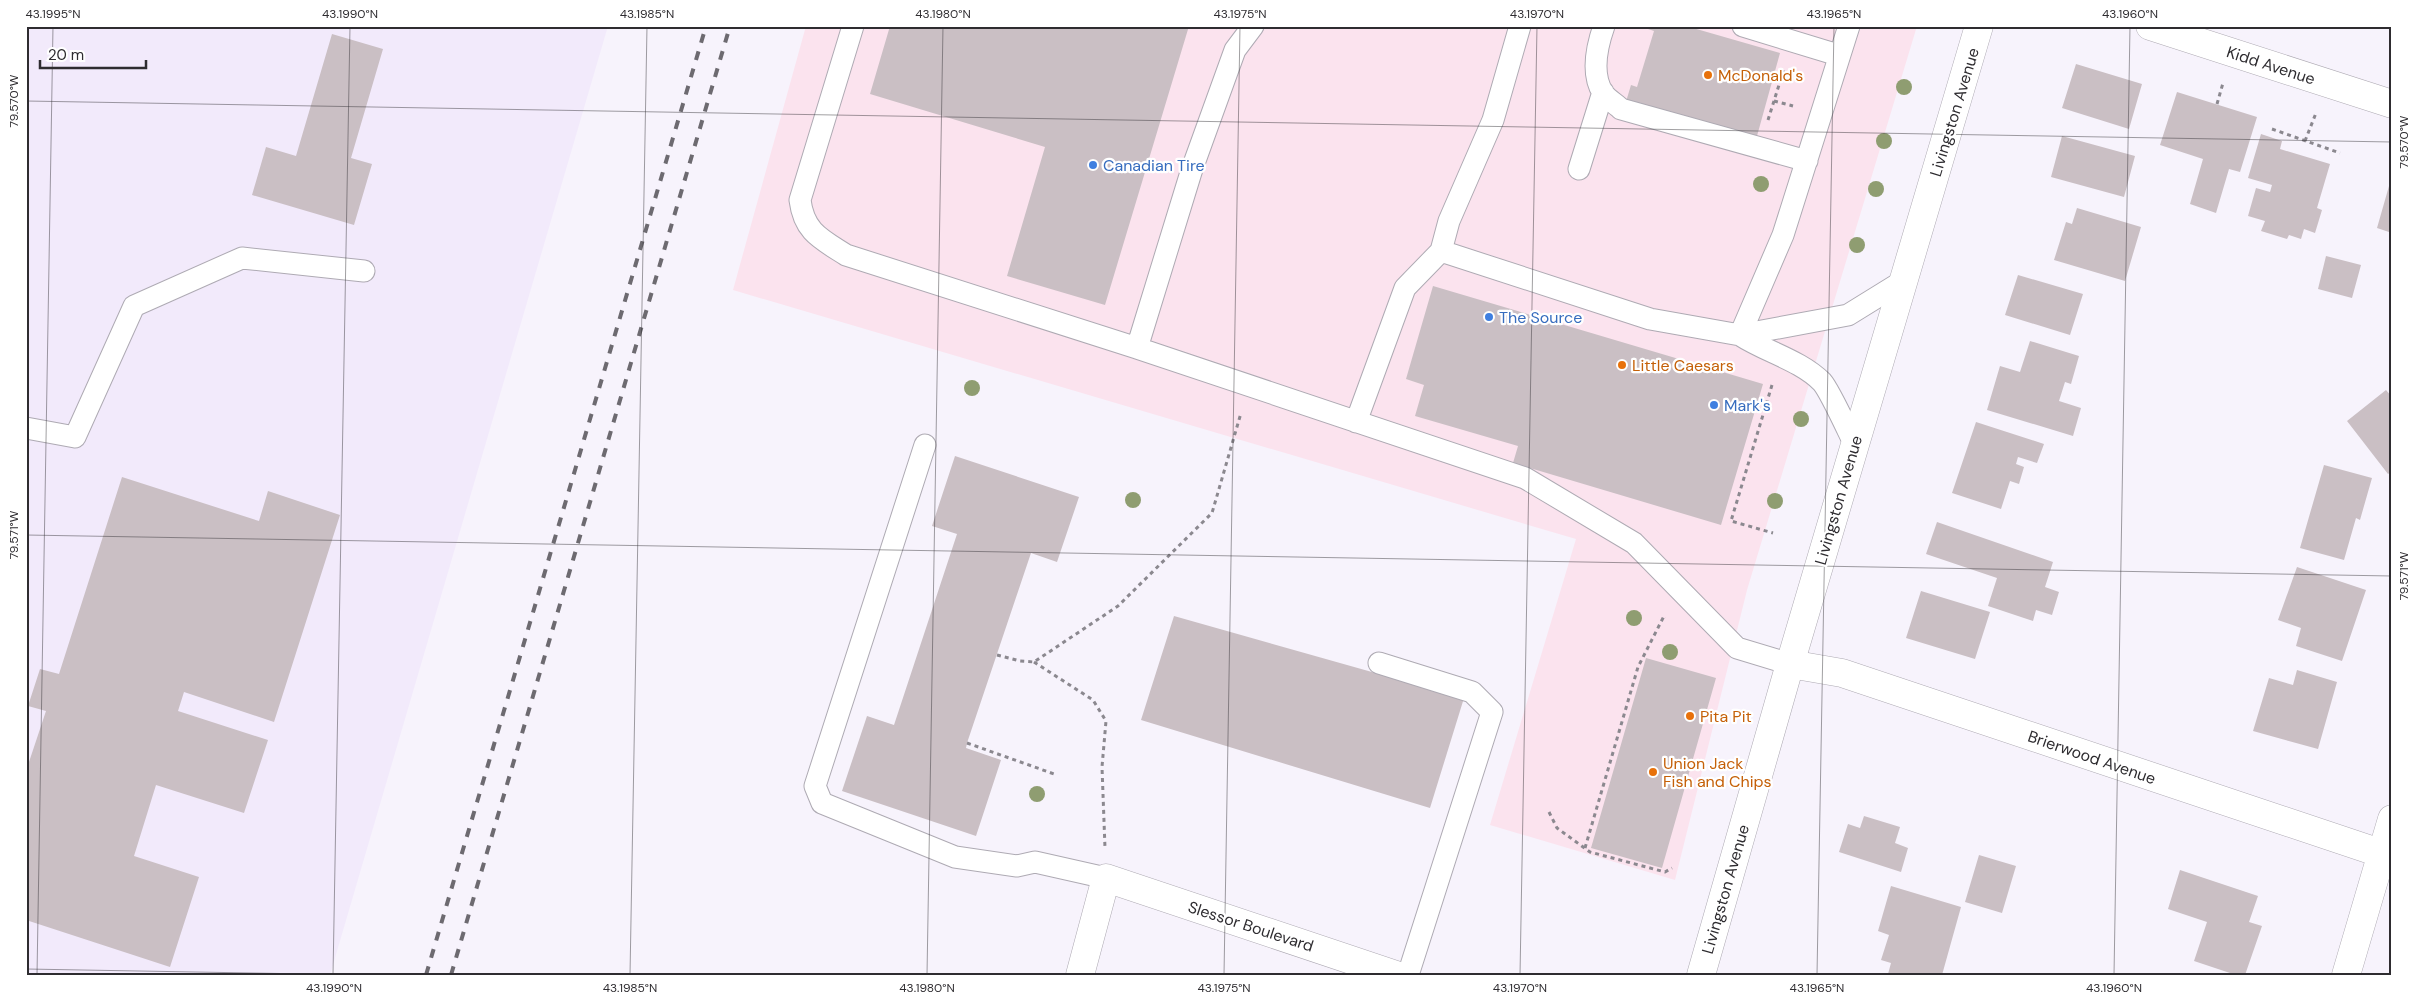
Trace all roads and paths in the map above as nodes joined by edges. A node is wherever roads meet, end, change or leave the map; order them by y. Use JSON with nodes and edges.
{"nodes":[{"id":1,"x":853,"y":26,"type":"edge"},
{"id":2,"x":1253,"y":26,"type":"edge"},
{"id":3,"x":1520,"y":26,"type":"edge"},
{"id":4,"x":1604,"y":26,"type":"edge"},
{"id":5,"x":1743,"y":26,"type":"edge"},
{"id":6,"x":1849,"y":26,"type":"edge"},
{"id":7,"x":1979,"y":26,"type":"edge"},
{"id":8,"x":2150,"y":26,"type":"edge"},
{"id":9,"x":1838,"y":55,"type":"junction"},
{"id":10,"x":1787,"y":60,"type":"dead end"},
{"id":11,"x":2226,"y":75,"type":"dead end"},
{"id":12,"x":1603,"y":92,"type":"junction"},
{"id":13,"x":1774,"y":101,"type":"junction"},
{"id":14,"x":2217,"y":104,"type":"dead end"},
{"id":15,"x":2392,"y":104,"type":"edge"},
{"id":16,"x":2318,"y":106,"type":"dead end"},
{"id":17,"x":1801,"y":109,"type":"dead end"},
{"id":18,"x":1766,"y":126,"type":"dead end"},
{"id":19,"x":2272,"y":129,"type":"dead end"},
{"id":20,"x":2305,"y":141,"type":"junction"},
{"id":21,"x":2340,"y":153,"type":"dead end"},
{"id":22,"x":1807,"y":161,"type":"junction"},
{"id":23,"x":1579,"y":169,"type":"dead end"},
{"id":24,"x":1441,"y":251,"type":"junction"},
{"id":25,"x":364,"y":271,"type":"dead end"},
{"id":26,"x":1903,"y":281,"type":"junction"},
{"id":27,"x":1740,"y":335,"type":"junction"},
{"id":28,"x":1137,"y":348,"type":"junction"},
{"id":29,"x":1773,"y":382,"type":"dead end"},
{"id":30,"x":1249,"y":386,"type":"junction"},
{"id":31,"x":1356,"y":422,"type":"junction"},
{"id":32,"x":26,"y":428,"type":"edge"},
{"id":33,"x":926,"y":445,"type":"dead end"},
{"id":34,"x":1855,"y":445,"type":"junction"},
{"id":35,"x":1773,"y":533,"type":"dead end"},
{"id":36,"x":1670,"y":623,"type":"dead end"},
{"id":37,"x":997,"y":654,"type":"dead end"},
{"id":38,"x":1034,"y":662,"type":"junction"},
{"id":39,"x":1379,"y":663,"type":"dead end"},
{"id":40,"x":1790,"y":664,"type":"junction"},
{"id":41,"x":967,"y":744,"type":"dead end"},
{"id":42,"x":1057,"y":774,"type":"dead end"},
{"id":43,"x":1549,"y":812,"type":"dead end"},
{"id":44,"x":2392,"y":818,"type":"edge"},
{"id":45,"x":1586,"y":848,"type":"junction"},
{"id":46,"x":2387,"y":856,"type":"edge"},
{"id":47,"x":1672,"y":868,"type":"dead end"},
{"id":48,"x":1106,"y":878,"type":"junction"},
{"id":49,"x":1080,"y":975,"type":"edge"},
{"id":50,"x":1396,"y":975,"type":"edge"},
{"id":51,"x":1408,"y":975,"type":"edge"},
{"id":52,"x":1701,"y":975,"type":"edge"},
{"id":53,"x":2346,"y":975,"type":"edge"}],
"edges":[{"from":1,"to":28,"type":"lane"},
{"from":2,"to":28,"type":"lane"},
{"from":3,"to":24,"type":"lane"},
{"from":4,"to":12,"type":"lane"},
{"from":5,"to":9,"type":"lane"},
{"from":6,"to":9,"type":"lane"},
{"from":7,"to":26,"type":"street","name":"Livingston Avenue"},
{"from":8,"to":15,"type":"street","name":"Kidd Avenue"},
{"from":9,"to":22,"type":"lane"},
{"from":10,"to":13,"type":"path"},
{"from":11,"to":14,"type":"path"},
{"from":12,"to":22,"type":"lane"},
{"from":12,"to":23,"type":"lane"},
{"from":13,"to":17,"type":"path"},
{"from":13,"to":18,"type":"path"},
{"from":16,"to":20,"type":"path"},
{"from":19,"to":20,"type":"path"},
{"from":20,"to":21,"type":"path"},
{"from":22,"to":27,"type":"lane"},
{"from":24,"to":27,"type":"lane"},
{"from":24,"to":31,"type":"lane"},
{"from":25,"to":32,"type":"lane"},
{"from":26,"to":27,"type":"lane"},
{"from":26,"to":34,"type":"street","name":"Livingston Avenue"},
{"from":27,"to":34,"type":"lane"},
{"from":28,"to":30,"type":"lane"},
{"from":29,"to":35,"type":"path"},
{"from":30,"to":31,"type":"lane"},
{"from":30,"to":38,"type":"path"},
{"from":31,"to":40,"type":"lane"},
{"from":33,"to":48,"type":"lane"},
{"from":34,"to":40,"type":"street","name":"Livingston Avenue"},
{"from":36,"to":45,"type":"path"},
{"from":37,"to":38,"type":"path"},
{"from":38,"to":48,"type":"path"},
{"from":39,"to":51,"type":"lane"},
{"from":40,"to":46,"type":"street","name":"Brierwood Avenue"},
{"from":40,"to":52,"type":"street","name":"Livingston Avenue"},
{"from":41,"to":42,"type":"path"},
{"from":43,"to":45,"type":"path"},
{"from":44,"to":46,"type":"street"},
{"from":45,"to":47,"type":"path"},
{"from":46,"to":53,"type":"street"},
{"from":48,"to":49,"type":"street"},
{"from":48,"to":50,"type":"street","name":"Slessor Boulevard"}]}
